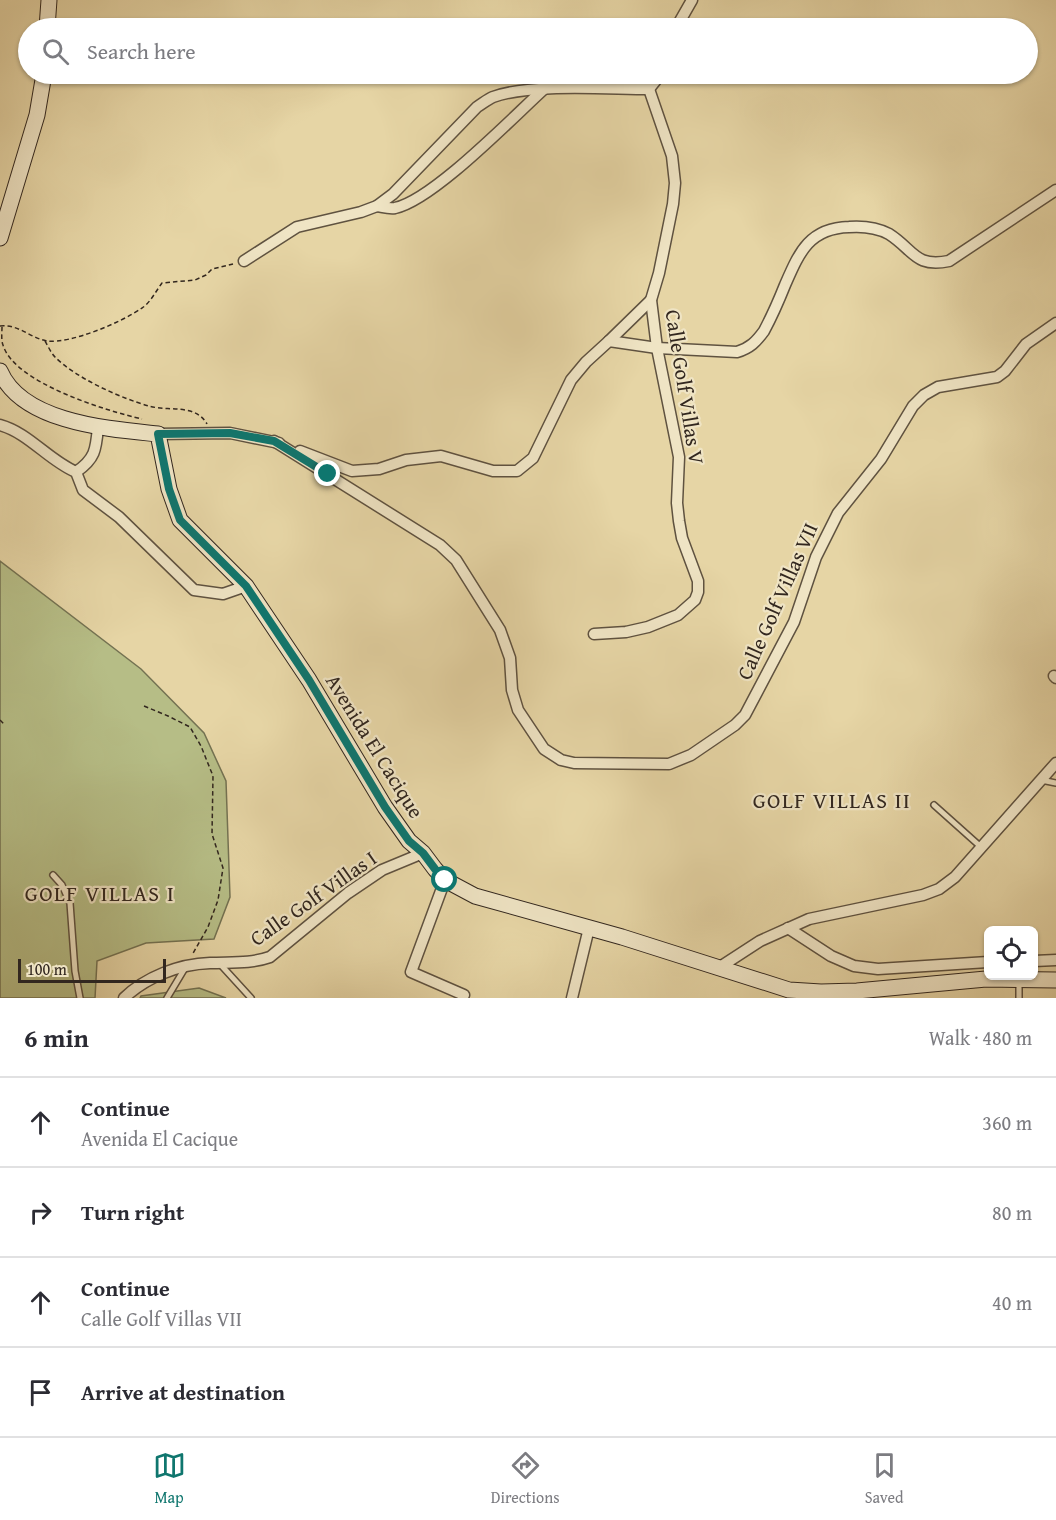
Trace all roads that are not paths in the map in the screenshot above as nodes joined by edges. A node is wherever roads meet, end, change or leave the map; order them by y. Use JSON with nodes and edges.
{"nodes":[{"id":1,"x":49,"y":0,"type":"edge"},
{"id":2,"x":692,"y":0,"type":"edge"},
{"id":3,"x":48,"y":18,"type":"edge"},
{"id":4,"x":682,"y":18,"type":"edge"},
{"id":5,"x":43,"y":84,"type":"edge"},
{"id":6,"x":650,"y":84,"type":"edge"},
{"id":7,"x":653,"y":84,"type":"edge"},
{"id":8,"x":544,"y":89,"type":"junction"},
{"id":9,"x":649,"y":89,"type":"junction"},
{"id":10,"x":1056,"y":190,"type":"edge"},
{"id":11,"x":377,"y":206,"type":"junction"},
{"id":12,"x":0,"y":238,"type":"edge"},
{"id":13,"x":244,"y":261,"type":"road end"},
{"id":14,"x":651,"y":300,"type":"junction"},
{"id":15,"x":1056,"y":323,"type":"edge"},
{"id":16,"x":609,"y":341,"type":"junction"},
{"id":17,"x":657,"y":348,"type":"junction"},
{"id":18,"x":0,"y":371,"type":"edge"},
{"id":19,"x":0,"y":425,"type":"edge"},
{"id":20,"x":98,"y":427,"type":"junction"},
{"id":21,"x":158,"y":434,"type":"junction"},
{"id":22,"x":274,"y":441,"type":"junction"},
{"id":23,"x":76,"y":472,"type":"junction"},
{"id":24,"x":246,"y":586,"type":"junction"},
{"id":25,"x":594,"y":634,"type":"dead end"},
{"id":26,"x":1056,"y":763,"type":"edge"},
{"id":27,"x":1041,"y":780,"type":"junction"},
{"id":28,"x":1056,"y":783,"type":"edge"},
{"id":29,"x":934,"y":805,"type":"dead end"},
{"id":30,"x":981,"y":847,"type":"junction"},
{"id":31,"x":423,"y":853,"type":"junction"},
{"id":32,"x":53,"y":875,"type":"dead end"},
{"id":33,"x":445,"y":880,"type":"junction"},
{"id":34,"x":589,"y":928,"type":"junction"},
{"id":35,"x":788,"y":928,"type":"junction"},
{"id":36,"x":1056,"y":960,"type":"edge"},
{"id":37,"x":1038,"y":961,"type":"edge"},
{"id":38,"x":984,"y":962,"type":"edge"},
{"id":39,"x":219,"y":963,"type":"junction"},
{"id":40,"x":186,"y":966,"type":"junction"},
{"id":41,"x":720,"y":967,"type":"junction"},
{"id":42,"x":984,"y":980,"type":"edge"},
{"id":43,"x":1020,"y":980,"type":"edge"},
{"id":44,"x":1038,"y":980,"type":"edge"},
{"id":45,"x":1056,"y":980,"type":"edge"},
{"id":46,"x":464,"y":994,"type":"dead end"},
{"id":47,"x":816,"y":995,"type":"edge"},
{"id":48,"x":80,"y":998,"type":"edge"},
{"id":49,"x":124,"y":998,"type":"edge"},
{"id":50,"x":167,"y":998,"type":"edge"},
{"id":51,"x":251,"y":998,"type":"edge"},
{"id":52,"x":572,"y":998,"type":"edge"},
{"id":53,"x":1019,"y":998,"type":"edge"}],
"edges":[{"from":1,"to":3,"type":"street"},
{"from":2,"to":4,"type":"street"},
{"from":5,"to":12,"type":"street"},
{"from":6,"to":9,"type":"street"},
{"from":7,"to":9,"type":"street"},
{"from":8,"to":9,"type":"street"},
{"from":8,"to":11,"type":"street"},
{"from":8,"to":11,"type":"street"},
{"from":9,"to":14,"type":"street","name":"Calle Golf Villas V"},
{"from":10,"to":17,"type":"street"},
{"from":11,"to":13,"type":"street"},
{"from":14,"to":16,"type":"street"},
{"from":14,"to":17,"type":"street","name":"Calle Golf Villas V"},
{"from":15,"to":22,"type":"street","name":"Calle Golf Villas VII"},
{"from":16,"to":17,"type":"street"},
{"from":16,"to":22,"type":"street"},
{"from":17,"to":25,"type":"street","name":"Calle Golf Villas V"},
{"from":18,"to":20,"type":"street"},
{"from":19,"to":23,"type":"street"},
{"from":20,"to":21,"type":"street"},
{"from":20,"to":23,"type":"street"},
{"from":21,"to":22,"type":"street"},
{"from":21,"to":24,"type":"street","name":"Avenida El Cacique"},
{"from":23,"to":24,"type":"street"},
{"from":24,"to":31,"type":"street","name":"Avenida El Cacique"},
{"from":26,"to":27,"type":"street"},
{"from":27,"to":28,"type":"lane"},
{"from":27,"to":30,"type":"street"},
{"from":29,"to":30,"type":"lane"},
{"from":30,"to":35,"type":"street"},
{"from":31,"to":33,"type":"street","name":"Avenida El Cacique"},
{"from":31,"to":39,"type":"street","name":"Calle Golf Villas I"},
{"from":32,"to":48,"type":"lane"},
{"from":33,"to":34,"type":"street","name":"Avenida El Cacique"},
{"from":33,"to":46,"type":"street"},
{"from":34,"to":41,"type":"street","name":"Avenida El Cacique"},
{"from":34,"to":52,"type":"street"},
{"from":35,"to":38,"type":"street"},
{"from":35,"to":41,"type":"street"},
{"from":36,"to":37,"type":"street"},
{"from":39,"to":40,"type":"street","name":"Calle Golf Villas I"},
{"from":39,"to":51,"type":"lane"},
{"from":40,"to":49,"type":"street","name":"Calle Golf Villas I"},
{"from":40,"to":50,"type":"lane"},
{"from":41,"to":47,"type":"street","name":"Avenida El Cacique"},
{"from":42,"to":47,"type":"street","name":"Avenida El Cacique"},
{"from":43,"to":53,"type":"lane"},
{"from":44,"to":45,"type":"street","name":"Avenida El Cacique"}]}
